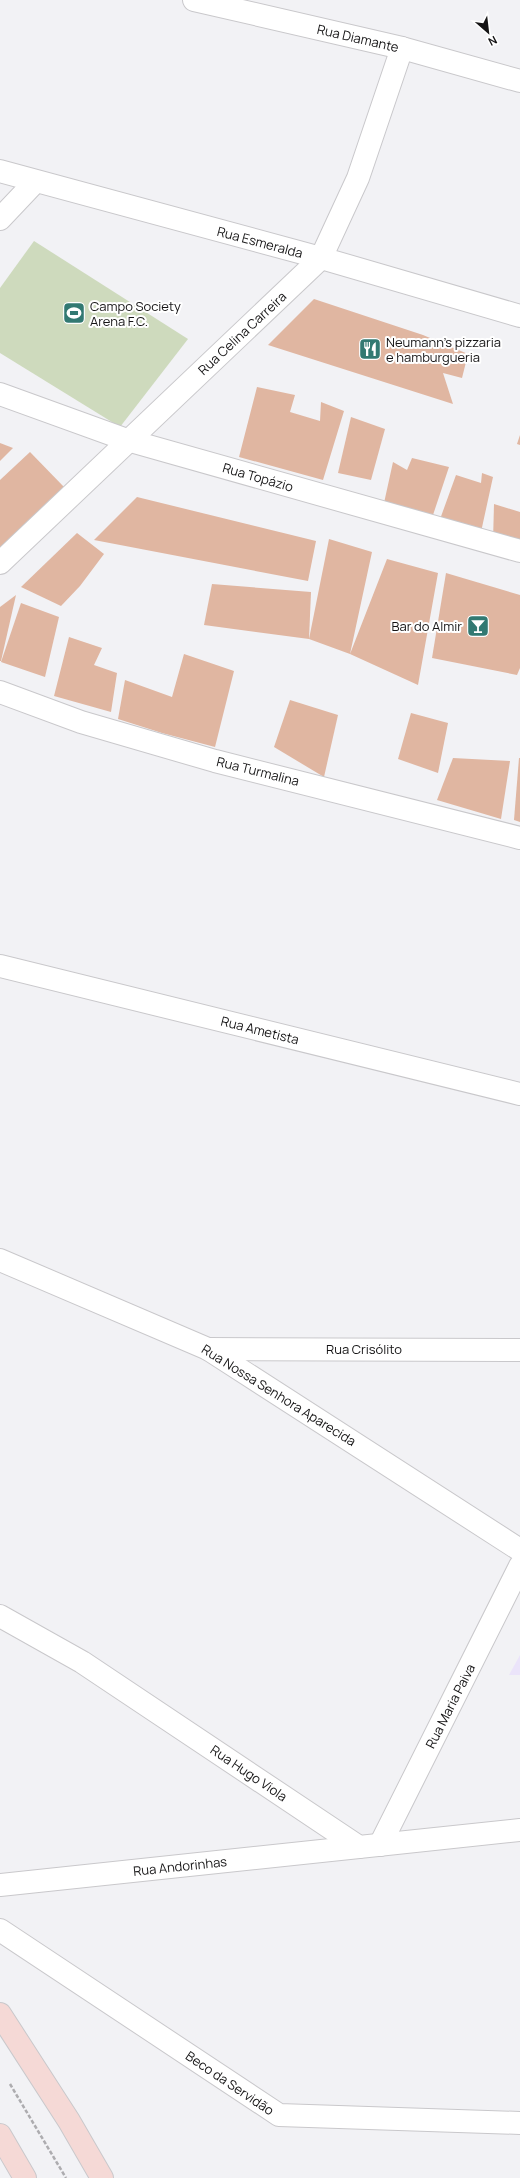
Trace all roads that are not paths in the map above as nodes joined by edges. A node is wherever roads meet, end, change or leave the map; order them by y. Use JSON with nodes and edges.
{"nodes":[{"id":1,"x":194,"y":0,"type":"edge"},
{"id":2,"x":402,"y":48,"type":"junction"},
{"id":3,"x":520,"y":81,"type":"edge"},
{"id":4,"x":0,"y":171,"type":"edge"},
{"id":5,"x":35,"y":182,"type":"junction"},
{"id":6,"x":0,"y":219,"type":"edge"},
{"id":7,"x":321,"y":258,"type":"junction"},
{"id":8,"x":520,"y":316,"type":"edge"},
{"id":9,"x":0,"y":394,"type":"edge"},
{"id":10,"x":128,"y":440,"type":"junction"},
{"id":11,"x":520,"y":551,"type":"edge"},
{"id":12,"x":0,"y":563,"type":"edge"},
{"id":13,"x":0,"y":692,"type":"edge"},
{"id":14,"x":520,"y":838,"type":"edge"},
{"id":15,"x":0,"y":966,"type":"edge"},
{"id":16,"x":520,"y":1094,"type":"edge"},
{"id":17,"x":0,"y":1260,"type":"edge"},
{"id":18,"x":208,"y":1349,"type":"junction"},
{"id":19,"x":520,"y":1350,"type":"edge"},
{"id":20,"x":520,"y":1550,"type":"edge"},
{"id":21,"x":520,"y":1566,"type":"edge"},
{"id":22,"x":0,"y":1616,"type":"edge"},
{"id":23,"x":520,"y":1830,"type":"edge"},
{"id":24,"x":370,"y":1846,"type":"junction"},
{"id":25,"x":0,"y":1885,"type":"edge"},
{"id":26,"x":0,"y":1930,"type":"edge"},
{"id":27,"x":0,"y":2014,"type":"edge"},
{"id":28,"x":520,"y":2123,"type":"edge"},
{"id":29,"x":0,"y":2135,"type":"edge"},
{"id":30,"x":26,"y":2178,"type":"edge"},
{"id":31,"x":102,"y":2178,"type":"edge"}],
"edges":[{"from":1,"to":2,"type":"street","name":"Rua Diamante"},
{"from":2,"to":3,"type":"street","name":"Rua Diamante"},
{"from":2,"to":7,"type":"street","name":"Rua Celina Carreira"},
{"from":4,"to":5,"type":"street","name":"Rua Esmeralda"},
{"from":5,"to":6,"type":"street"},
{"from":5,"to":7,"type":"street","name":"Rua Esmeralda"},
{"from":7,"to":8,"type":"street","name":"Rua Esmeralda"},
{"from":7,"to":10,"type":"street","name":"Rua Celina Carreira"},
{"from":9,"to":10,"type":"street","name":"Rua Topázio"},
{"from":10,"to":11,"type":"street","name":"Rua Topázio"},
{"from":10,"to":12,"type":"street","name":"Rua Celina Carreira"},
{"from":13,"to":14,"type":"street","name":"Rua Turmalina"},
{"from":15,"to":16,"type":"street","name":"Rua Ametista"},
{"from":17,"to":18,"type":"street","name":"Rua Nossa Senhora Aparecida"},
{"from":18,"to":19,"type":"street","name":"Rua Crisólito"},
{"from":18,"to":20,"type":"street","name":"Rua Nossa Senhora Aparecida"},
{"from":21,"to":24,"type":"street","name":"Rua Maria Paiva"},
{"from":22,"to":24,"type":"street","name":"Rua Hugo Viola"},
{"from":23,"to":24,"type":"street"},
{"from":24,"to":25,"type":"street","name":"Rua Andorinhas"},
{"from":26,"to":28,"type":"street","name":"Beco da Servidão"},
{"from":27,"to":31,"type":"main road"},
{"from":29,"to":30,"type":"main road"}]}
